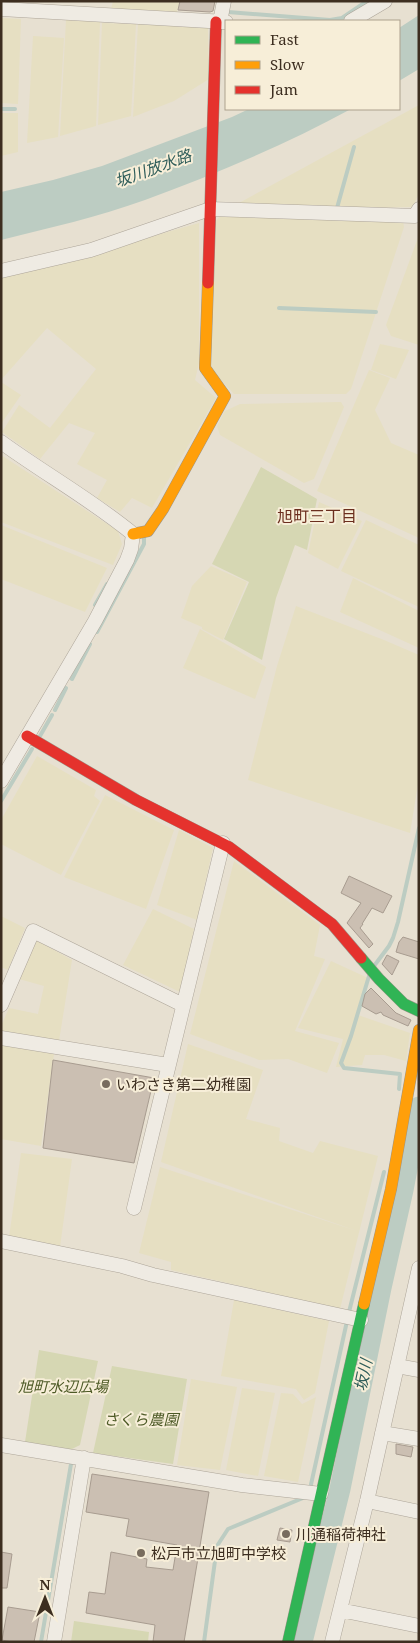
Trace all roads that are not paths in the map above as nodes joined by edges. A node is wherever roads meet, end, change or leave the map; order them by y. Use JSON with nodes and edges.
{"nodes":[{"id":1,"x":224,"y":1,"type":"edge"},
{"id":2,"x":385,"y":1,"type":"edge"},
{"id":3,"x":1,"y":9,"type":"edge"},
{"id":4,"x":353,"y":20,"type":"edge"},
{"id":5,"x":221,"y":22,"type":"edge"},
{"id":6,"x":210,"y":207,"type":"junction"},
{"id":7,"x":419,"y":209,"type":"edge"},
{"id":8,"x":1,"y":271,"type":"edge"},
{"id":9,"x":1,"y":442,"type":"edge"},
{"id":10,"x":133,"y":534,"type":"junction"},
{"id":11,"x":27,"y":736,"type":"junction"},
{"id":12,"x":1,"y":781,"type":"edge"},
{"id":13,"x":223,"y":843,"type":"junction"},
{"id":14,"x":1,"y":1004,"type":"edge"},
{"id":15,"x":183,"y":1005,"type":"junction"},
{"id":16,"x":419,"y":1011,"type":"edge"},
{"id":17,"x":419,"y":1030,"type":"edge"},
{"id":18,"x":1,"y":1038,"type":"edge"},
{"id":19,"x":168,"y":1065,"type":"junction"},
{"id":20,"x":134,"y":1208,"type":"dead end"},
{"id":21,"x":1,"y":1241,"type":"edge"},
{"id":22,"x":419,"y":1268,"type":"edge"},
{"id":23,"x":415,"y":1299,"type":"edge"},
{"id":24,"x":353,"y":1318,"type":"junction"},
{"id":25,"x":396,"y":1366,"type":"junction"},
{"id":26,"x":419,"y":1370,"type":"edge"},
{"id":27,"x":382,"y":1432,"type":"junction"},
{"id":28,"x":419,"y":1439,"type":"edge"},
{"id":29,"x":1,"y":1445,"type":"edge"},
{"id":30,"x":84,"y":1458,"type":"junction"},
{"id":31,"x":312,"y":1493,"type":"junction"},
{"id":32,"x":367,"y":1501,"type":"junction"},
{"id":33,"x":419,"y":1512,"type":"edge"},
{"id":34,"x":340,"y":1610,"type":"junction"},
{"id":35,"x":419,"y":1626,"type":"edge"},
{"id":36,"x":54,"y":1642,"type":"edge"},
{"id":37,"x":288,"y":1642,"type":"edge"},
{"id":38,"x":332,"y":1642,"type":"edge"}],
"edges":[{"from":1,"to":5,"type":"street"},
{"from":2,"to":4,"type":"street"},
{"from":3,"to":5,"type":"street"},
{"from":5,"to":6,"type":"street"},
{"from":6,"to":7,"type":"street"},
{"from":6,"to":8,"type":"street"},
{"from":6,"to":10,"type":"street"},
{"from":9,"to":10,"type":"street"},
{"from":10,"to":11,"type":"street"},
{"from":11,"to":12,"type":"street"},
{"from":11,"to":13,"type":"street"},
{"from":13,"to":15,"type":"street"},
{"from":13,"to":16,"type":"street"},
{"from":14,"to":15,"type":"street"},
{"from":15,"to":19,"type":"street"},
{"from":17,"to":24,"type":"street"},
{"from":18,"to":19,"type":"street"},
{"from":19,"to":20,"type":"street"},
{"from":21,"to":24,"type":"street"},
{"from":22,"to":23,"type":"street"},
{"from":23,"to":25,"type":"street"},
{"from":24,"to":31,"type":"street"},
{"from":25,"to":26,"type":"street"},
{"from":25,"to":27,"type":"street"},
{"from":27,"to":28,"type":"street"},
{"from":27,"to":32,"type":"street"},
{"from":29,"to":30,"type":"street"},
{"from":30,"to":31,"type":"street"},
{"from":30,"to":36,"type":"street"},
{"from":31,"to":37,"type":"street"},
{"from":32,"to":33,"type":"street"},
{"from":32,"to":34,"type":"street"},
{"from":34,"to":35,"type":"street"},
{"from":34,"to":38,"type":"street"}]}
